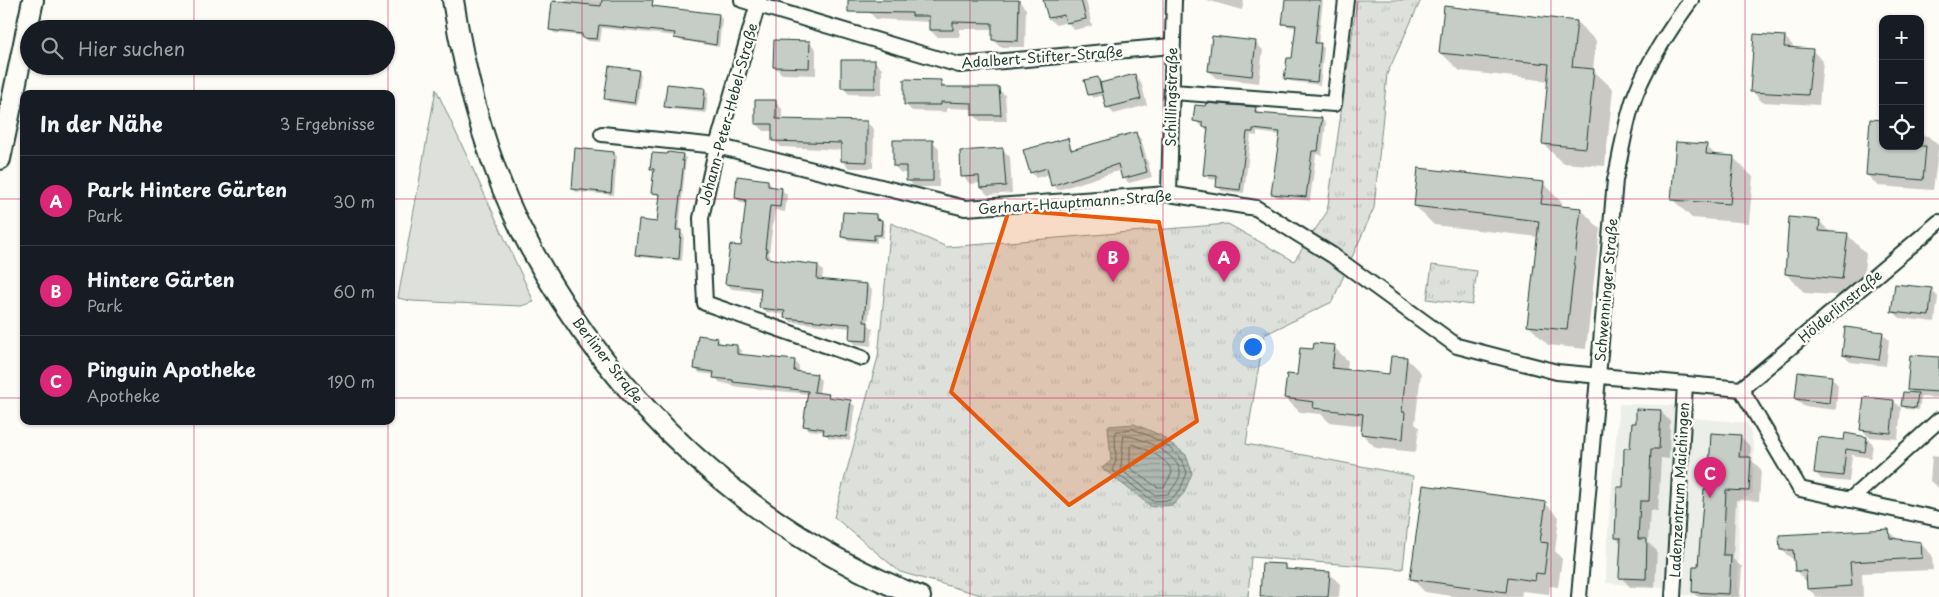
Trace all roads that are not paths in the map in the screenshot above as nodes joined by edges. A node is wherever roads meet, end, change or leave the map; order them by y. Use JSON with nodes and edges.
{"nodes":[{"id":1,"x":33,"y":0,"type":"edge"},
{"id":2,"x":452,"y":0,"type":"edge"},
{"id":3,"x":742,"y":0,"type":"edge"},
{"id":4,"x":1174,"y":0,"type":"edge"},
{"id":5,"x":1346,"y":0,"type":"edge"},
{"id":6,"x":1690,"y":0,"type":"edge"},
{"id":7,"x":758,"y":2,"type":"edge"},
{"id":8,"x":29,"y":20,"type":"edge"},
{"id":9,"x":1172,"y":46,"type":"junction"},
{"id":10,"x":20,"y":63,"type":"edge"},
{"id":11,"x":1173,"y":92,"type":"junction"},
{"id":12,"x":602,"y":134,"type":"dead end"},
{"id":13,"x":717,"y":146,"type":"junction"},
{"id":14,"x":0,"y":159,"type":"edge"},
{"id":15,"x":1169,"y":194,"type":"junction"},
{"id":16,"x":1939,"y":222,"type":"edge"},
{"id":17,"x":862,"y":358,"type":"dead end"},
{"id":18,"x":1598,"y":376,"type":"junction"},
{"id":19,"x":1684,"y":384,"type":"junction"},
{"id":20,"x":1741,"y":389,"type":"junction"},
{"id":21,"x":1939,"y":420,"type":"edge"},
{"id":22,"x":1850,"y":500,"type":"junction"},
{"id":23,"x":1939,"y":519,"type":"edge"},
{"id":24,"x":890,"y":592,"type":"edge"},
{"id":25,"x":920,"y":597,"type":"edge"},
{"id":26,"x":1579,"y":597,"type":"edge"},
{"id":27,"x":1673,"y":597,"type":"edge"}],
"edges":[{"from":1,"to":8,"type":"main road"},
{"from":2,"to":24,"type":"main road","name":"Berliner Straße"},
{"from":3,"to":7,"type":"street","name":"Adalbert-Stifter-Straße"},
{"from":4,"to":9,"type":"street","name":"Schillingstraße"},
{"from":5,"to":11,"type":"street"},
{"from":6,"to":18,"type":"street","name":"Schwenninger Straße"},
{"from":7,"to":9,"type":"street","name":"Adalbert-Stifter-Straße"},
{"from":7,"to":13,"type":"street","name":"Johann-Peter-Hebel-Straße"},
{"from":9,"to":11,"type":"street","name":"Schillingstraße"},
{"from":10,"to":14,"type":"main road"},
{"from":11,"to":15,"type":"street","name":"Schillingstraße"},
{"from":12,"to":13,"type":"street","name":"Gerhart-Hauptmann-Straße"},
{"from":13,"to":15,"type":"street","name":"Gerhart-Hauptmann-Straße"},
{"from":13,"to":17,"type":"street","name":"Johann-Peter-Hebel-Straße"},
{"from":15,"to":18,"type":"street","name":"Gerhart-Hauptmann-Straße"},
{"from":16,"to":20,"type":"street","name":"Hölderlinstraße"},
{"from":18,"to":19,"type":"street","name":"Gerhart-Hauptmann-Straße"},
{"from":18,"to":26,"type":"street","name":"Schwenninger Straße"},
{"from":19,"to":20,"type":"street","name":"Gerhart-Hauptmann-Straße"},
{"from":19,"to":27,"type":"street","name":"Ladenzentrum Maichingen"},
{"from":20,"to":22,"type":"street"},
{"from":21,"to":22,"type":"street"},
{"from":22,"to":23,"type":"street"},
{"from":24,"to":25,"type":"main road","name":"Berliner Straße"}]}
